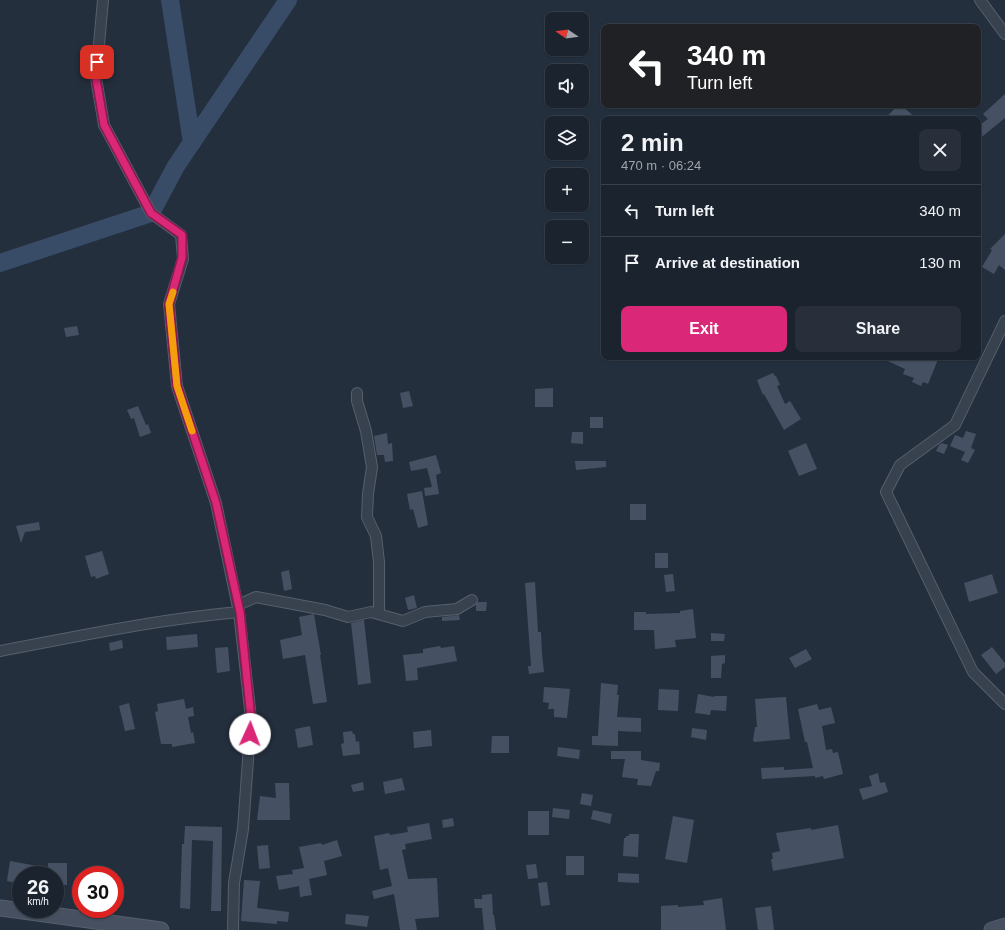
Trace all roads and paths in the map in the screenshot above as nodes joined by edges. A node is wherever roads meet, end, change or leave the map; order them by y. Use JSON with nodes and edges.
{"nodes":[{"id":1,"x":103,"y":0,"type":"edge"},
{"id":2,"x":980,"y":0,"type":"edge"},
{"id":3,"x":1005,"y":34,"type":"edge"},
{"id":4,"x":1005,"y":321,"type":"edge"},
{"id":5,"x":357,"y":393,"type":"dead end"},
{"id":6,"x":472,"y":600,"type":"dead end"},
{"id":7,"x":239,"y":608,"type":"junction"},
{"id":8,"x":379,"y":614,"type":"junction"},
{"id":9,"x":0,"y":651,"type":"edge"},
{"id":10,"x":1005,"y":704,"type":"edge"},
{"id":11,"x":0,"y":908,"type":"edge"},
{"id":12,"x":1005,"y":926,"type":"edge"},
{"id":13,"x":161,"y":930,"type":"edge"},
{"id":14,"x":233,"y":930,"type":"edge"},
{"id":15,"x":992,"y":930,"type":"edge"}],
"edges":[{"from":1,"to":7,"type":"street"},
{"from":2,"to":3,"type":"street"},
{"from":4,"to":10,"type":"street"},
{"from":5,"to":8,"type":"street"},
{"from":6,"to":8,"type":"street"},
{"from":7,"to":8,"type":"street"},
{"from":7,"to":9,"type":"street"},
{"from":7,"to":14,"type":"street"},
{"from":11,"to":13,"type":"main road"},
{"from":12,"to":15,"type":"main road"}]}
